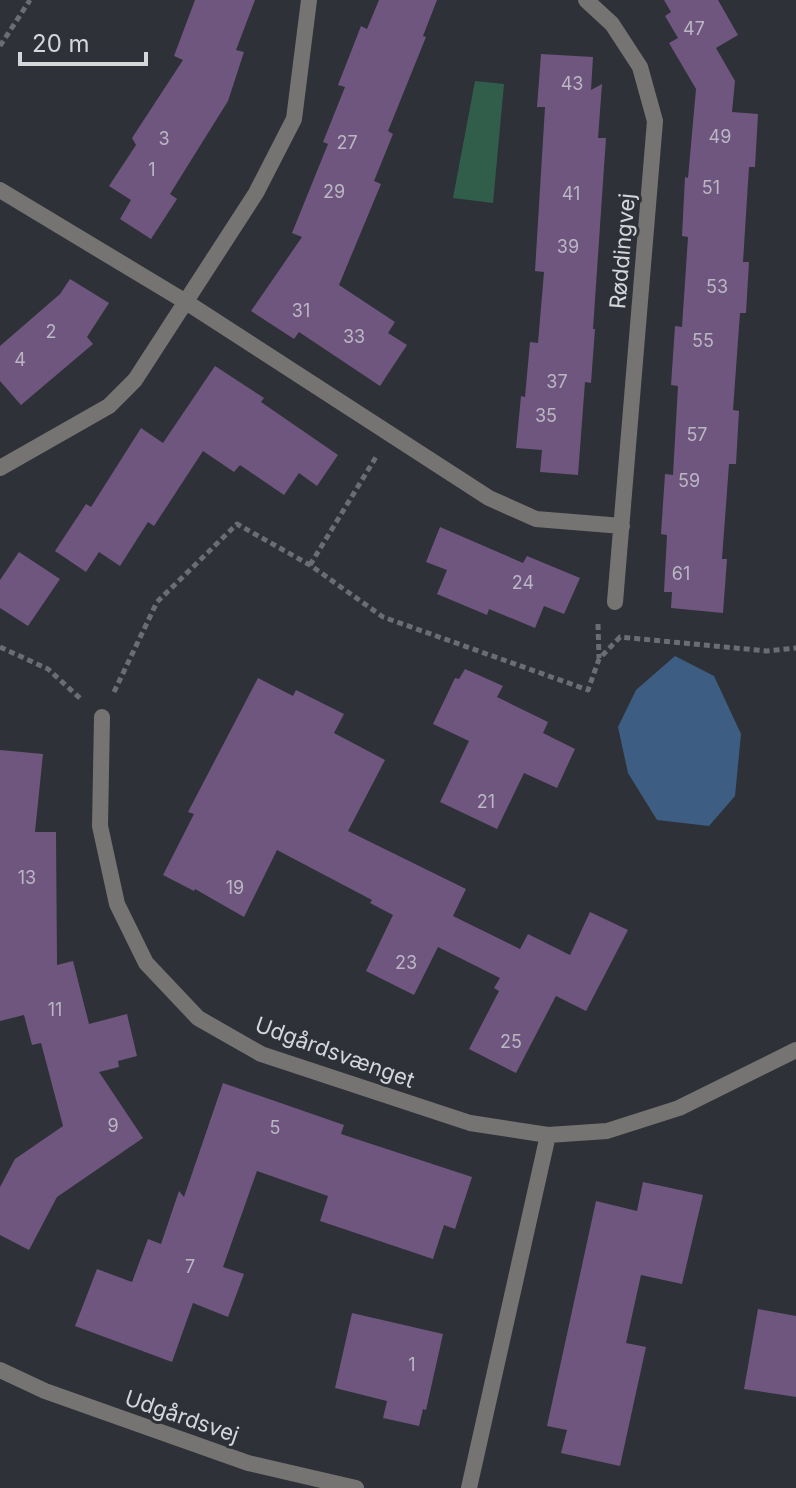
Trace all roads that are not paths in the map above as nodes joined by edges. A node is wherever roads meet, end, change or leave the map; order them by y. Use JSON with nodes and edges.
{"nodes":[{"id":1,"x":309,"y":0,"type":"edge"},
{"id":2,"x":586,"y":0,"type":"edge"},
{"id":3,"x":0,"y":190,"type":"edge"},
{"id":4,"x":186,"y":302,"type":"junction"},
{"id":5,"x":0,"y":468,"type":"edge"},
{"id":6,"x":622,"y":526,"type":"junction"},
{"id":7,"x":615,"y":602,"type":"dead end"},
{"id":8,"x":102,"y":717,"type":"road end"},
{"id":9,"x":796,"y":1050,"type":"edge"},
{"id":10,"x":548,"y":1135,"type":"junction"},
{"id":11,"x":0,"y":1370,"type":"edge"},
{"id":12,"x":356,"y":1488,"type":"edge"},
{"id":13,"x":469,"y":1488,"type":"edge"}],
"edges":[{"from":1,"to":4,"type":"street"},
{"from":2,"to":6,"type":"street","name":"Røddingvej"},
{"from":3,"to":4,"type":"street"},
{"from":4,"to":5,"type":"street"},
{"from":4,"to":6,"type":"street"},
{"from":6,"to":7,"type":"street","name":"Røddingvej"},
{"from":8,"to":10,"type":"street","name":"Udgårdsvænget"},
{"from":9,"to":10,"type":"street","name":"Udgårdsvænget"},
{"from":10,"to":13,"type":"street"},
{"from":11,"to":12,"type":"street","name":"Udgårdsvej"}]}
